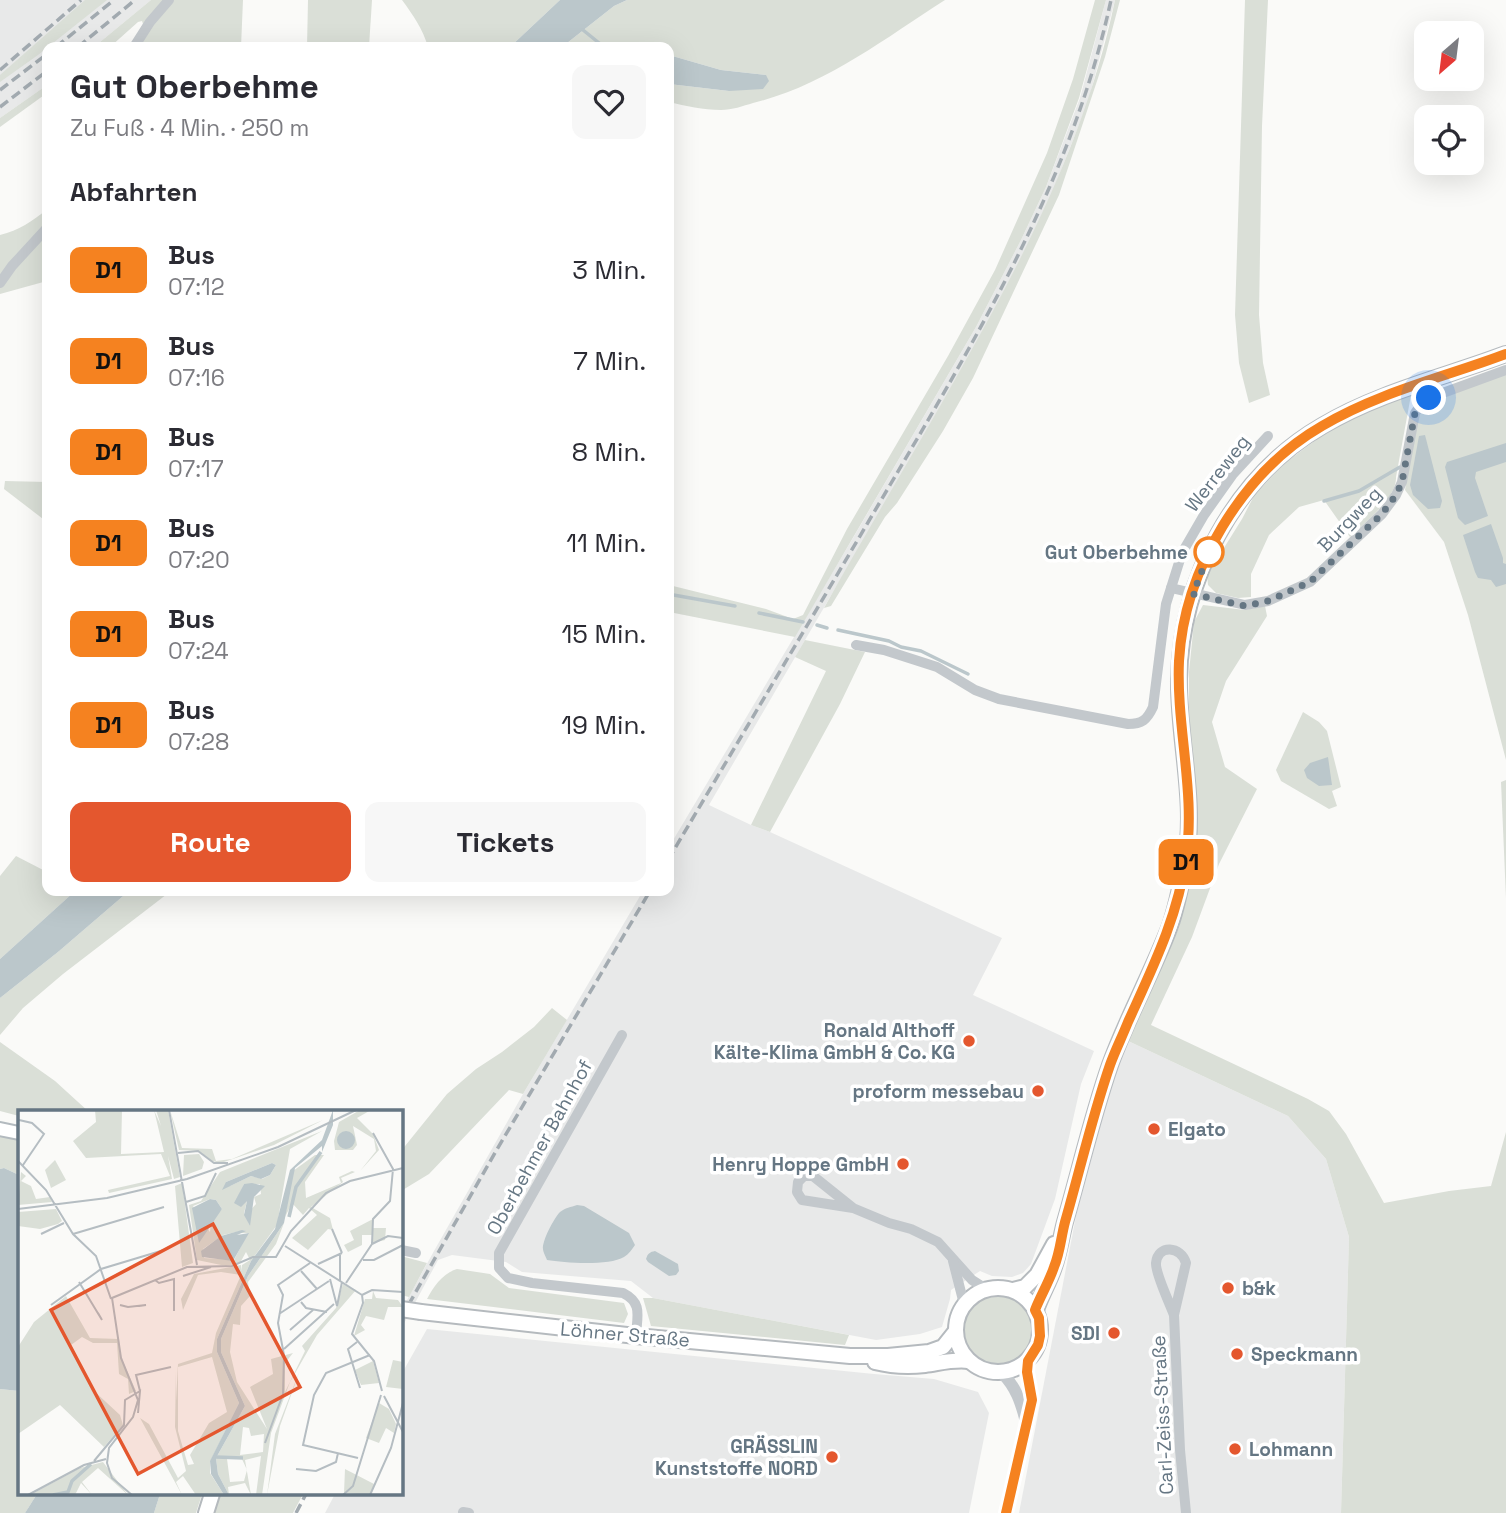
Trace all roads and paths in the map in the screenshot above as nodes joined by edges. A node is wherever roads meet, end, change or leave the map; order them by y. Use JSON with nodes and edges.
{"nodes":[{"id":1,"x":169,"y":0,"type":"edge"},
{"id":2,"x":137,"y":42,"type":"edge"},
{"id":3,"x":42,"y":233,"type":"edge"},
{"id":4,"x":0,"y":283,"type":"edge"},
{"id":5,"x":1506,"y":354,"type":"edge"},
{"id":6,"x":1506,"y":370,"type":"edge"},
{"id":7,"x":1268,"y":436,"type":"dead end"},
{"id":8,"x":1171,"y":588,"type":"junction"},
{"id":9,"x":1193,"y":594,"type":"junction"},
{"id":10,"x":856,"y":645,"type":"dead end"},
{"id":11,"x":622,"y":1035,"type":"dead end"},
{"id":12,"x":0,"y":1129,"type":"edge"},
{"id":13,"x":18,"y":1133,"type":"edge"},
{"id":14,"x":853,"y":1208,"type":"junction"},
{"id":15,"x":1064,"y":1225,"type":"junction"},
{"id":16,"x":402,"y":1250,"type":"edge"},
{"id":17,"x":416,"y":1254,"type":"dead end"},
{"id":18,"x":952,"y":1257,"type":"junction"},
{"id":19,"x":986,"y":1289,"type":"junction"},
{"id":20,"x":1013,"y":1290,"type":"junction"},
{"id":21,"x":964,"y":1304,"type":"junction"},
{"id":22,"x":402,"y":1309,"type":"edge"},
{"id":23,"x":1035,"y":1310,"type":"junction"},
{"id":24,"x":1174,"y":1315,"type":"junction"},
{"id":25,"x":955,"y":1332,"type":"junction"},
{"id":26,"x":636,"y":1336,"type":"junction"},
{"id":27,"x":850,"y":1356,"type":"junction"},
{"id":28,"x":969,"y":1361,"type":"junction"},
{"id":29,"x":1028,"y":1361,"type":"junction"},
{"id":30,"x":1002,"y":1373,"type":"junction"},
{"id":31,"x":1026,"y":1424,"type":"junction"},
{"id":32,"x":211,"y":1496,"type":"edge"},
{"id":33,"x":206,"y":1513,"type":"edge"},
{"id":34,"x":1006,"y":1513,"type":"edge"},
{"id":35,"x":1186,"y":1513,"type":"edge"}],
"edges":[{"from":1,"to":2,"type":"street"},
{"from":3,"to":4,"type":"street"},
{"from":5,"to":9,"type":"main road"},
{"from":6,"to":9,"type":"street","name":"Burgweg"},
{"from":7,"to":8,"type":"street","name":"Werreweg"},
{"from":8,"to":9,"type":"street"},
{"from":8,"to":10,"type":"street","name":"Werreweg"},
{"from":9,"to":15,"type":"main road"},
{"from":11,"to":26,"type":"street","name":"Oberbehmer Bahnhof"},
{"from":12,"to":13,"type":"main road"},
{"from":14,"to":14,"type":"street"},
{"from":14,"to":18,"type":"street"},
{"from":15,"to":20,"type":"main road"},
{"from":15,"to":23,"type":"main road"},
{"from":16,"to":17,"type":"street"},
{"from":18,"to":19,"type":"street"},
{"from":18,"to":21,"type":"street"},
{"from":19,"to":20,"type":"main road"},
{"from":19,"to":21,"type":"main road"},
{"from":20,"to":23,"type":"main road"},
{"from":21,"to":25,"type":"main road"},
{"from":22,"to":26,"type":"main road","name":"Löhner Straße","bridge":true},
{"from":23,"to":29,"type":"main road"},
{"from":24,"to":24,"type":"street","name":"Carl-Zeiss-Straße"},
{"from":24,"to":35,"type":"street","name":"Carl-Zeiss-Straße"},
{"from":25,"to":27,"type":"main road","name":"Löhner Straße"},
{"from":25,"to":28,"type":"main road"},
{"from":26,"to":27,"type":"main road","name":"Löhner Straße"},
{"from":27,"to":28,"type":"main road","name":"Löhner Straße"},
{"from":28,"to":30,"type":"main road"},
{"from":29,"to":30,"type":"main road"},
{"from":29,"to":31,"type":"street"},
{"from":30,"to":31,"type":"street"},
{"from":31,"to":34,"type":"street"},
{"from":32,"to":33,"type":"main road"}]}
